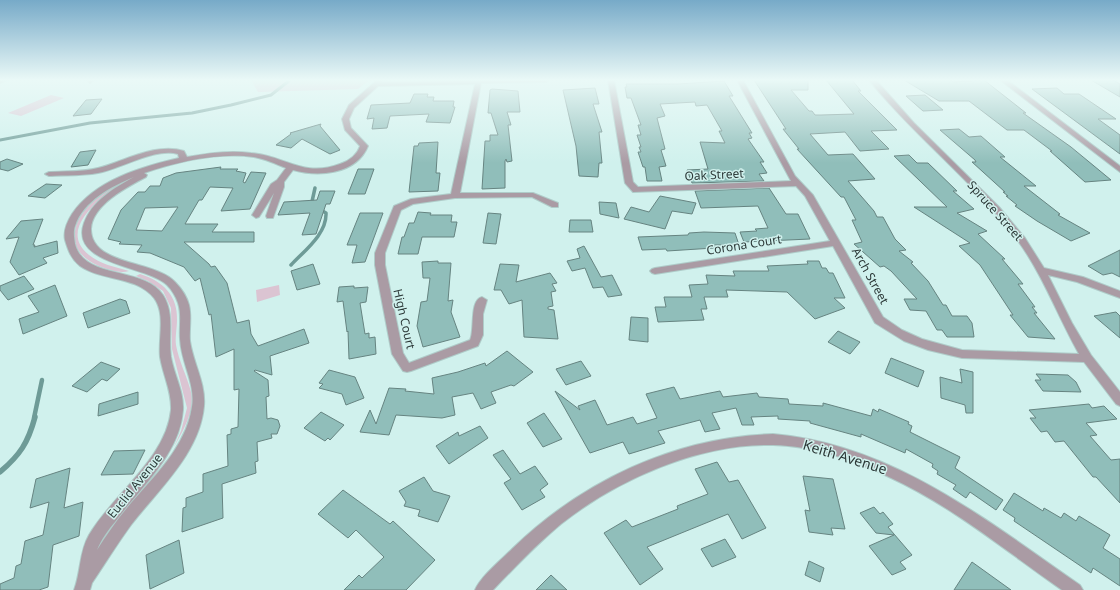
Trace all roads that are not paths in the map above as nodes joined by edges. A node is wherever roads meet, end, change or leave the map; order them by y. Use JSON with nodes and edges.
{"nodes":[{"id":1,"x":351,"y":108,"type":"edge"},
{"id":2,"x":473,"y":108,"type":"edge"},
{"id":3,"x":616,"y":108,"type":"edge"},
{"id":4,"x":755,"y":108,"type":"edge"},
{"id":5,"x":898,"y":108,"type":"edge"},
{"id":6,"x":1039,"y":108,"type":"edge"},
{"id":7,"x":184,"y":160,"type":"junction"},
{"id":8,"x":161,"y":166,"type":"junction"},
{"id":9,"x":290,"y":168,"type":"junction"},
{"id":10,"x":1120,"y":170,"type":"edge"},
{"id":11,"x":48,"y":174,"type":"dead end"},
{"id":12,"x":280,"y":182,"type":"junction"},
{"id":13,"x":798,"y":183,"type":"junction"},
{"id":14,"x":455,"y":196,"type":"junction"},
{"id":15,"x":555,"y":205,"type":"dead end"},
{"id":16,"x":256,"y":215,"type":"dead end"},
{"id":17,"x":270,"y":216,"type":"dead end"},
{"id":18,"x":836,"y":243,"type":"junction"},
{"id":19,"x":1041,"y":270,"type":"junction"},
{"id":20,"x":655,"y":271,"type":"dead end"},
{"id":21,"x":1120,"y":295,"type":"edge"},
{"id":22,"x":482,"y":300,"type":"dead end"},
{"id":23,"x":1087,"y":358,"type":"junction"},
{"id":24,"x":1120,"y":401,"type":"edge"},
{"id":25,"x":84,"y":584,"type":"edge"},
{"id":26,"x":483,"y":590,"type":"edge"},
{"id":27,"x":1075,"y":590,"type":"edge"}],
"edges":[{"from":1,"to":9,"type":"street","name":"Euclid Avenue"},
{"from":2,"to":14,"type":"street"},
{"from":3,"to":13,"type":"street","name":"Oak Street"},
{"from":4,"to":13,"type":"street","name":"Arch Street"},
{"from":5,"to":19,"type":"street","name":"Spruce Street"},
{"from":6,"to":10,"type":"street"},
{"from":7,"to":8,"type":"street","name":"Euclid Avenue"},
{"from":7,"to":9,"type":"street","name":"Euclid Avenue"},
{"from":7,"to":11,"type":"street"},
{"from":8,"to":25,"type":"street","name":"Euclid Avenue"},
{"from":8,"to":25,"type":"street","name":"Euclid Avenue"},
{"from":9,"to":12,"type":"street"},
{"from":12,"to":16,"type":"street"},
{"from":12,"to":17,"type":"street"},
{"from":13,"to":18,"type":"street","name":"Arch Street"},
{"from":14,"to":15,"type":"street"},
{"from":14,"to":22,"type":"street","name":"High Court"},
{"from":18,"to":20,"type":"street","name":"Corona Court"},
{"from":18,"to":23,"type":"street","name":"Arch Street"},
{"from":19,"to":21,"type":"street"},
{"from":19,"to":23,"type":"street","name":"Spruce Street"},
{"from":23,"to":24,"type":"street","name":"Spruce Street"},
{"from":26,"to":27,"type":"street","name":"Keith Avenue"}]}
